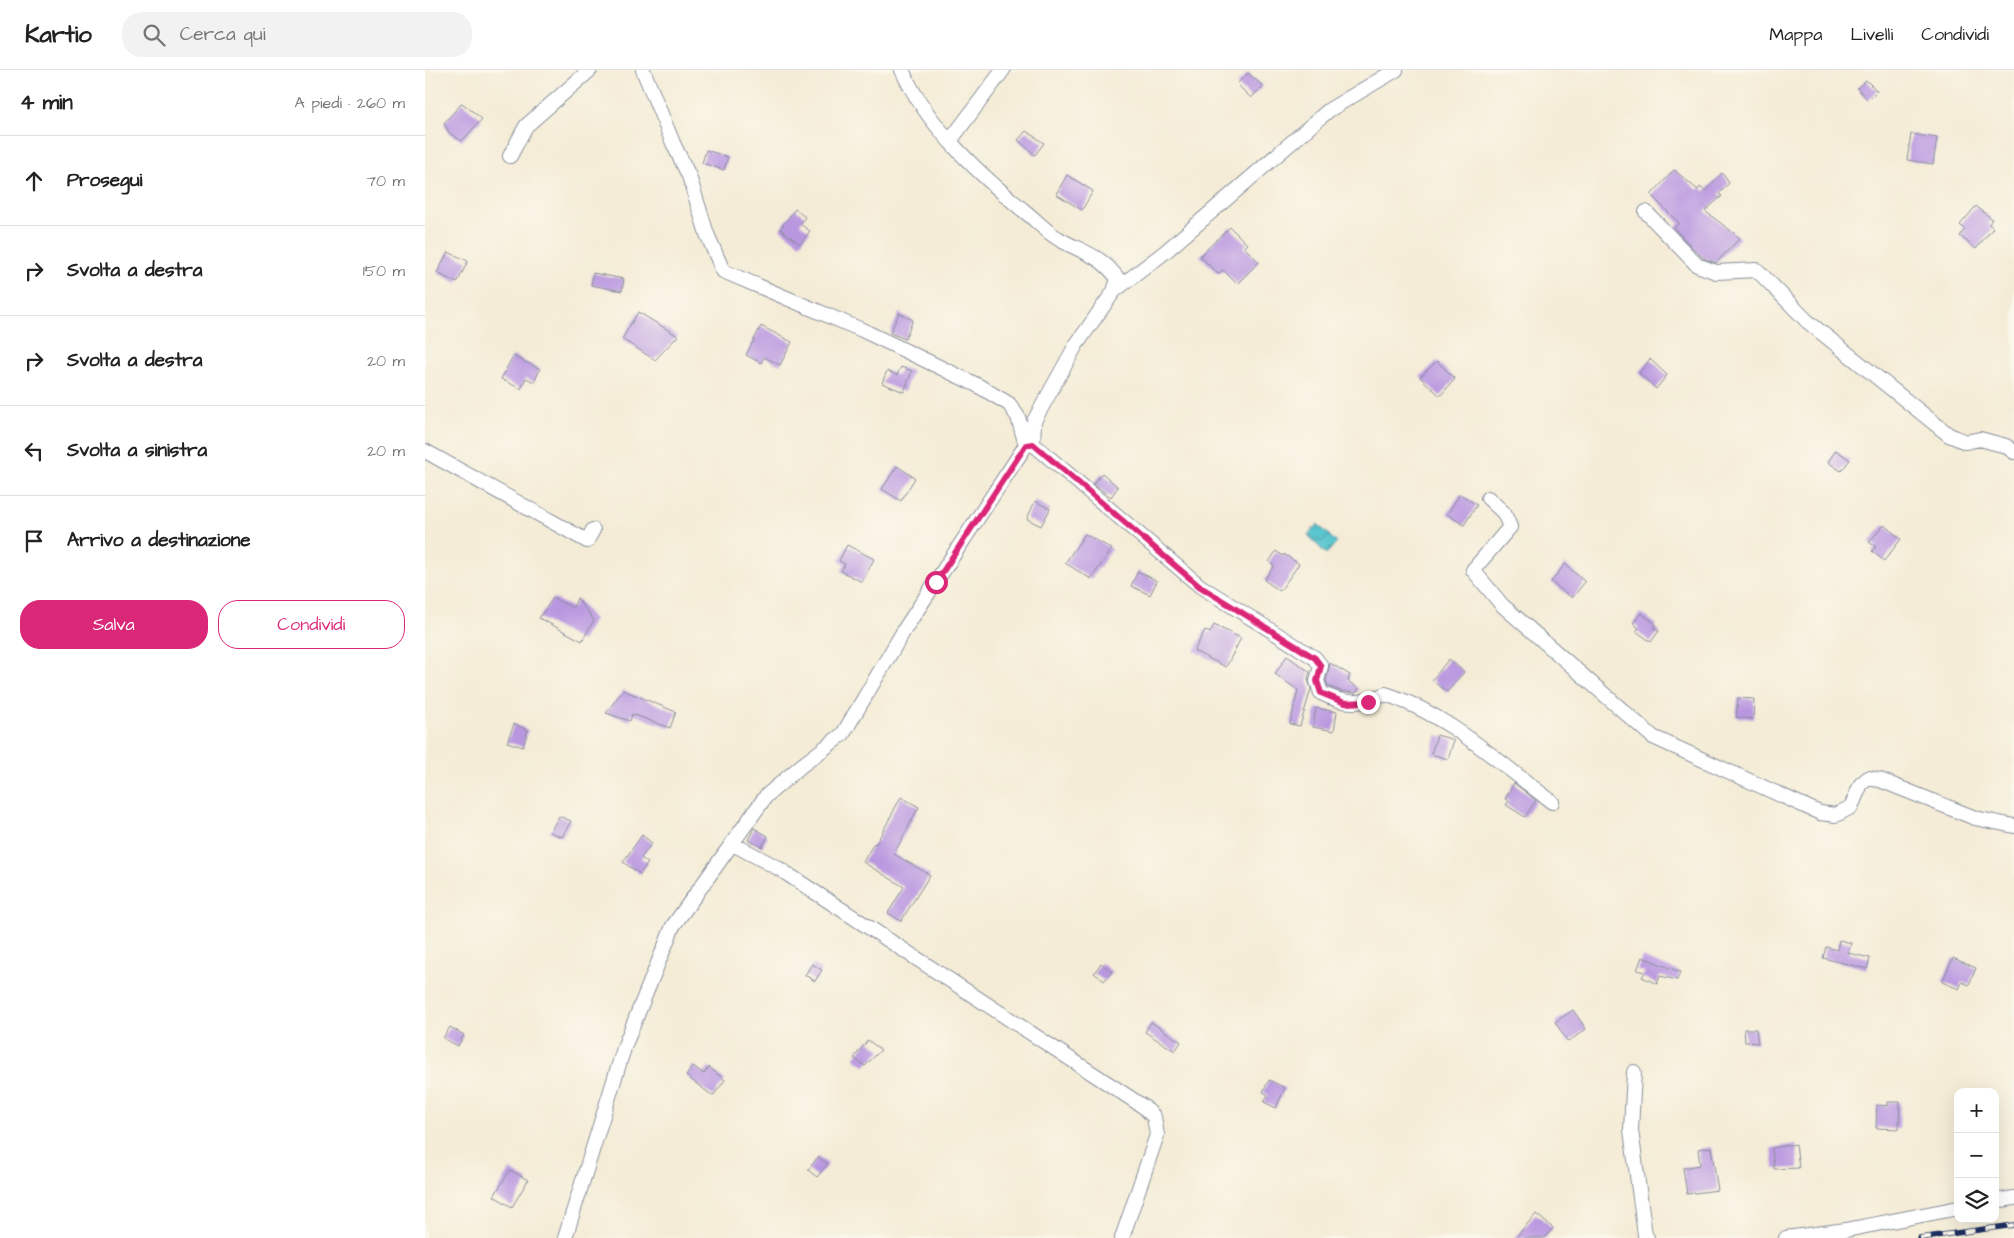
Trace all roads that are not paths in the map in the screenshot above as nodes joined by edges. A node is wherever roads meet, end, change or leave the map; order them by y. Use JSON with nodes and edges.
{"nodes":[{"id":1,"x":590,"y":70,"type":"edge"},
{"id":2,"x":643,"y":70,"type":"edge"},
{"id":3,"x":902,"y":70,"type":"edge"},
{"id":4,"x":1003,"y":70,"type":"edge"},
{"id":5,"x":1396,"y":70,"type":"edge"},
{"id":6,"x":951,"y":141,"type":"junction"},
{"id":7,"x":510,"y":156,"type":"dead end"},
{"id":8,"x":1646,"y":212,"type":"dead end"},
{"id":9,"x":1114,"y":291,"type":"junction"},
{"id":10,"x":1030,"y":445,"type":"junction"},
{"id":11,"x":425,"y":451,"type":"edge"},
{"id":12,"x":2014,"y":452,"type":"edge"},
{"id":13,"x":1488,"y":498,"type":"dead end"},
{"id":14,"x":593,"y":530,"type":"dead end"},
{"id":15,"x":1552,"y":802,"type":"dead end"},
{"id":16,"x":2014,"y":826,"type":"edge"},
{"id":17,"x":733,"y":844,"type":"junction"},
{"id":18,"x":1634,"y":1072,"type":"dead end"},
{"id":19,"x":2014,"y":1198,"type":"edge"},
{"id":20,"x":1999,"y":1200,"type":"edge"},
{"id":21,"x":1954,"y":1209,"type":"edge"},
{"id":22,"x":565,"y":1238,"type":"edge"},
{"id":23,"x":1122,"y":1238,"type":"edge"},
{"id":24,"x":1647,"y":1238,"type":"edge"},
{"id":25,"x":1786,"y":1238,"type":"edge"}],
"edges":[{"from":1,"to":7,"type":"street"},
{"from":2,"to":10,"type":"street"},
{"from":3,"to":6,"type":"street"},
{"from":4,"to":6,"type":"street"},
{"from":5,"to":9,"type":"street"},
{"from":6,"to":9,"type":"street"},
{"from":8,"to":12,"type":"street"},
{"from":9,"to":10,"type":"street"},
{"from":10,"to":15,"type":"street"},
{"from":10,"to":17,"type":"street"},
{"from":11,"to":14,"type":"street"},
{"from":13,"to":16,"type":"street"},
{"from":17,"to":22,"type":"street"},
{"from":17,"to":23,"type":"street"},
{"from":18,"to":24,"type":"street"},
{"from":19,"to":20,"type":"street"},
{"from":21,"to":25,"type":"street"}]}
